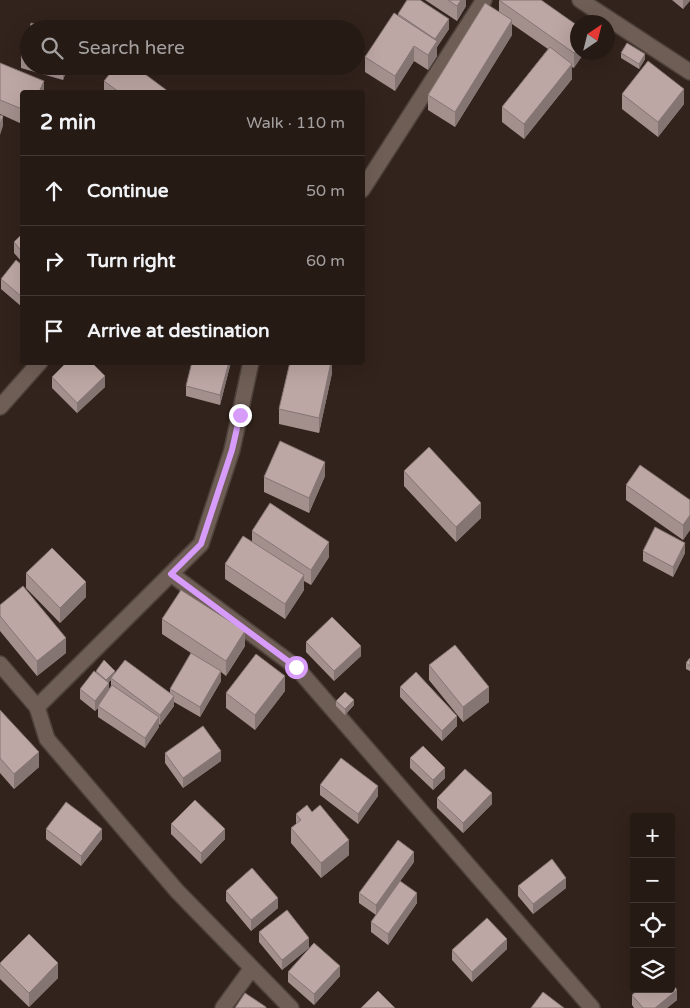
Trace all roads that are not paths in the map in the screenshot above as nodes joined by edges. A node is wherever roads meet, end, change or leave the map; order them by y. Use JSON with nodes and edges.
{"nodes":[{"id":1,"x":484,"y":0,"type":"edge"},
{"id":2,"x":580,"y":0,"type":"edge"},
{"id":3,"x":690,"y":72,"type":"edge"},
{"id":4,"x":365,"y":185,"type":"edge"},
{"id":5,"x":37,"y":365,"type":"edge"},
{"id":6,"x":250,"y":365,"type":"edge"},
{"id":7,"x":0,"y":407,"type":"edge"},
{"id":8,"x":171,"y":574,"type":"junction"},
{"id":9,"x":0,"y":664,"type":"edge"},
{"id":10,"x":37,"y":707,"type":"junction"},
{"id":11,"x":252,"y":968,"type":"junction"},
{"id":12,"x":223,"y":1008,"type":"edge"},
{"id":13,"x":291,"y":1008,"type":"edge"},
{"id":14,"x":592,"y":1008,"type":"edge"}],
"edges":[{"from":1,"to":4,"type":"street"},
{"from":2,"to":3,"type":"street"},
{"from":5,"to":7,"type":"street"},
{"from":6,"to":8,"type":"street"},
{"from":8,"to":10,"type":"street"},
{"from":8,"to":14,"type":"street"},
{"from":9,"to":10,"type":"street"},
{"from":10,"to":11,"type":"street"},
{"from":11,"to":12,"type":"street"},
{"from":11,"to":13,"type":"street"}]}
